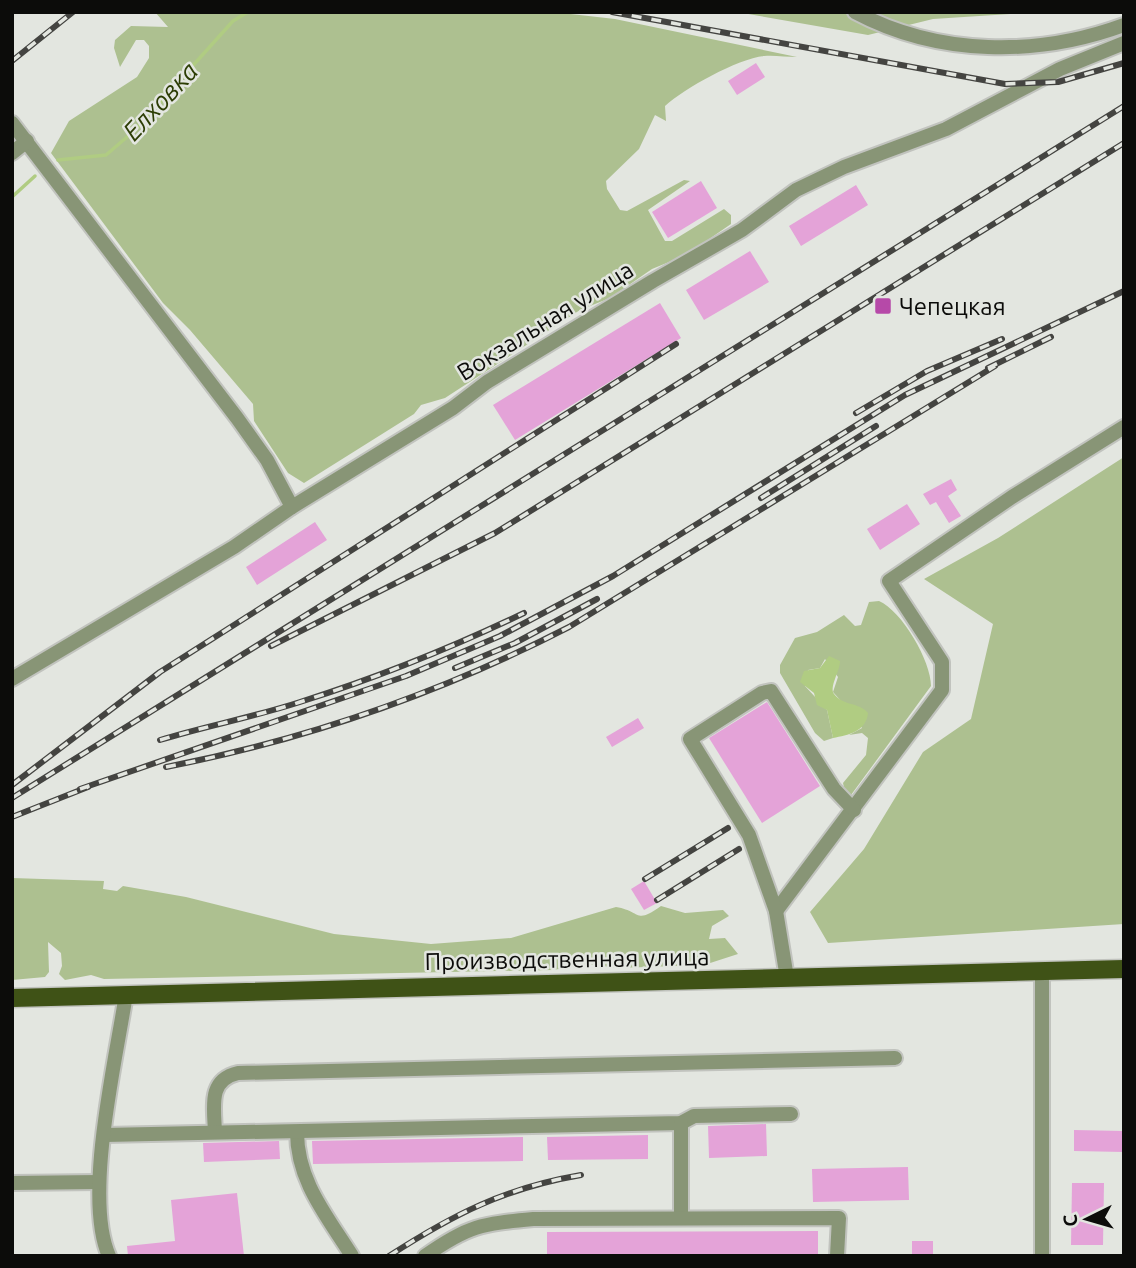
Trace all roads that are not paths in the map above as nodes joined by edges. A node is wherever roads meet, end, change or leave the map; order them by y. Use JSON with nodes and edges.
{"nodes":[{"id":1,"x":855,"y":12,"type":"edge"},
{"id":2,"x":1124,"y":24,"type":"edge"},
{"id":3,"x":1124,"y":43,"type":"edge"},
{"id":4,"x":12,"y":123,"type":"edge"},
{"id":5,"x":26,"y":141,"type":"junction"},
{"id":6,"x":12,"y":153,"type":"edge"},
{"id":7,"x":1124,"y":427,"type":"edge"},
{"id":8,"x":292,"y":507,"type":"junction"},
{"id":9,"x":12,"y":679,"type":"edge"},
{"id":10,"x":853,"y":810,"type":"junction"},
{"id":11,"x":776,"y":912,"type":"junction"},
{"id":12,"x":1124,"y":969,"type":"edge"},
{"id":13,"x":1042,"y":971,"type":"junction"},
{"id":14,"x":787,"y":978,"type":"junction"},
{"id":15,"x":126,"y":994,"type":"junction"},
{"id":16,"x":12,"y":998,"type":"edge"},
{"id":17,"x":895,"y":1058,"type":"dead end"},
{"id":18,"x":791,"y":1114,"type":"dead end"},
{"id":19,"x":681,"y":1123,"type":"junction"},
{"id":20,"x":215,"y":1132,"type":"junction"},
{"id":21,"x":297,"y":1132,"type":"junction"},
{"id":22,"x":105,"y":1135,"type":"junction"},
{"id":23,"x":98,"y":1182,"type":"junction"},
{"id":24,"x":12,"y":1183,"type":"edge"},
{"id":25,"x":681,"y":1218,"type":"junction"},
{"id":26,"x":109,"y":1256,"type":"edge"},
{"id":27,"x":352,"y":1256,"type":"edge"},
{"id":28,"x":425,"y":1256,"type":"edge"},
{"id":29,"x":838,"y":1256,"type":"edge"},
{"id":30,"x":1042,"y":1256,"type":"edge"}],
"edges":[{"from":1,"to":2,"type":"street"},
{"from":3,"to":8,"type":"street","name":"Вокзальная улица"},
{"from":4,"to":5,"type":"street"},
{"from":5,"to":6,"type":"street"},
{"from":5,"to":8,"type":"street"},
{"from":7,"to":10,"type":"street"},
{"from":8,"to":9,"type":"street","name":"Вокзальная улица"},
{"from":10,"to":11,"type":"street"},
{"from":10,"to":11,"type":"street"},
{"from":11,"to":14,"type":"street"},
{"from":12,"to":13,"type":"main road","name":"Производственная улица"},
{"from":13,"to":14,"type":"main road","name":"Производственная улица"},
{"from":13,"to":30,"type":"street"},
{"from":14,"to":15,"type":"main road","name":"Производственная улица"},
{"from":15,"to":16,"type":"main road","name":"Производственная улица"},
{"from":15,"to":22,"type":"street"},
{"from":17,"to":20,"type":"street"},
{"from":18,"to":19,"type":"street"},
{"from":19,"to":21,"type":"street"},
{"from":19,"to":25,"type":"street"},
{"from":20,"to":21,"type":"street"},
{"from":20,"to":22,"type":"street"},
{"from":21,"to":27,"type":"street"},
{"from":22,"to":23,"type":"street"},
{"from":23,"to":24,"type":"street"},
{"from":23,"to":26,"type":"street"},
{"from":25,"to":28,"type":"street"},
{"from":25,"to":29,"type":"street"}]}
